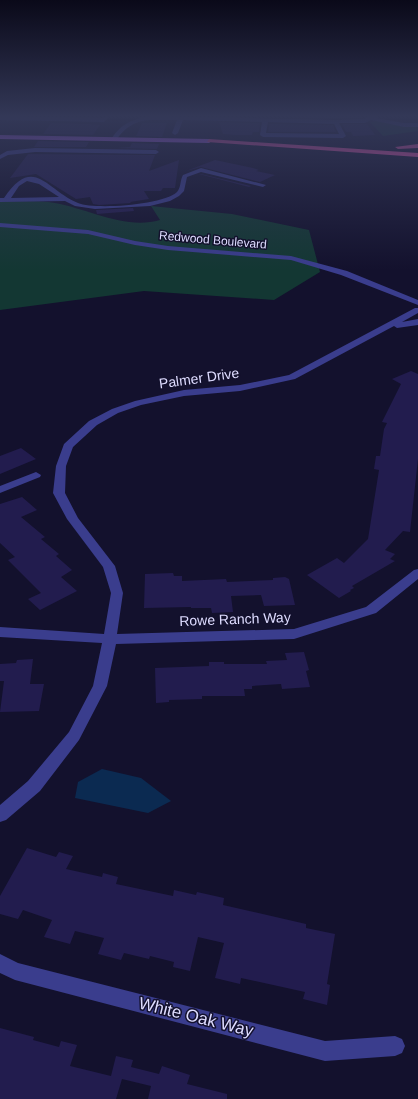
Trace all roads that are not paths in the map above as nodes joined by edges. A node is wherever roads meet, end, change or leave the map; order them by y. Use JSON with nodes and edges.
{"nodes":[{"id":1,"x":263,"y":185,"type":"dead end"},
{"id":2,"x":7,"y":199,"type":"junction"},
{"id":3,"x":64,"y":199,"type":"junction"},
{"id":4,"x":0,"y":200,"type":"edge"},
{"id":5,"x":0,"y":225,"type":"edge"},
{"id":6,"x":418,"y":303,"type":"edge"},
{"id":7,"x":418,"y":310,"type":"edge"},
{"id":8,"x":418,"y":322,"type":"edge"},
{"id":9,"x":388,"y":326,"type":"junction"},
{"id":10,"x":36,"y":475,"type":"dead end"},
{"id":11,"x":0,"y":490,"type":"edge"},
{"id":12,"x":418,"y":573,"type":"edge"},
{"id":13,"x":0,"y":632,"type":"edge"},
{"id":14,"x":110,"y":639,"type":"junction"},
{"id":15,"x":0,"y":815,"type":"edge"},
{"id":16,"x":0,"y":963,"type":"edge"},
{"id":17,"x":395,"y":1046,"type":"dead end"}],
"edges":[{"from":1,"to":3,"type":"street"},
{"from":2,"to":3,"type":"street"},
{"from":2,"to":3,"type":"street"},
{"from":2,"to":4,"type":"street"},
{"from":5,"to":6,"type":"street","name":"Redwood Boulevard"},
{"from":7,"to":9,"type":"street","name":"Palmer Drive"},
{"from":8,"to":9,"type":"street"},
{"from":9,"to":14,"type":"street","name":"Palmer Drive"},
{"from":10,"to":11,"type":"street"},
{"from":12,"to":14,"type":"street","name":"Rowe Ranch Way"},
{"from":13,"to":14,"type":"street","name":"Rowe Ranch Way"},
{"from":14,"to":15,"type":"street","name":"Palmer Drive"},
{"from":16,"to":17,"type":"street","name":"White Oak Way"}]}
